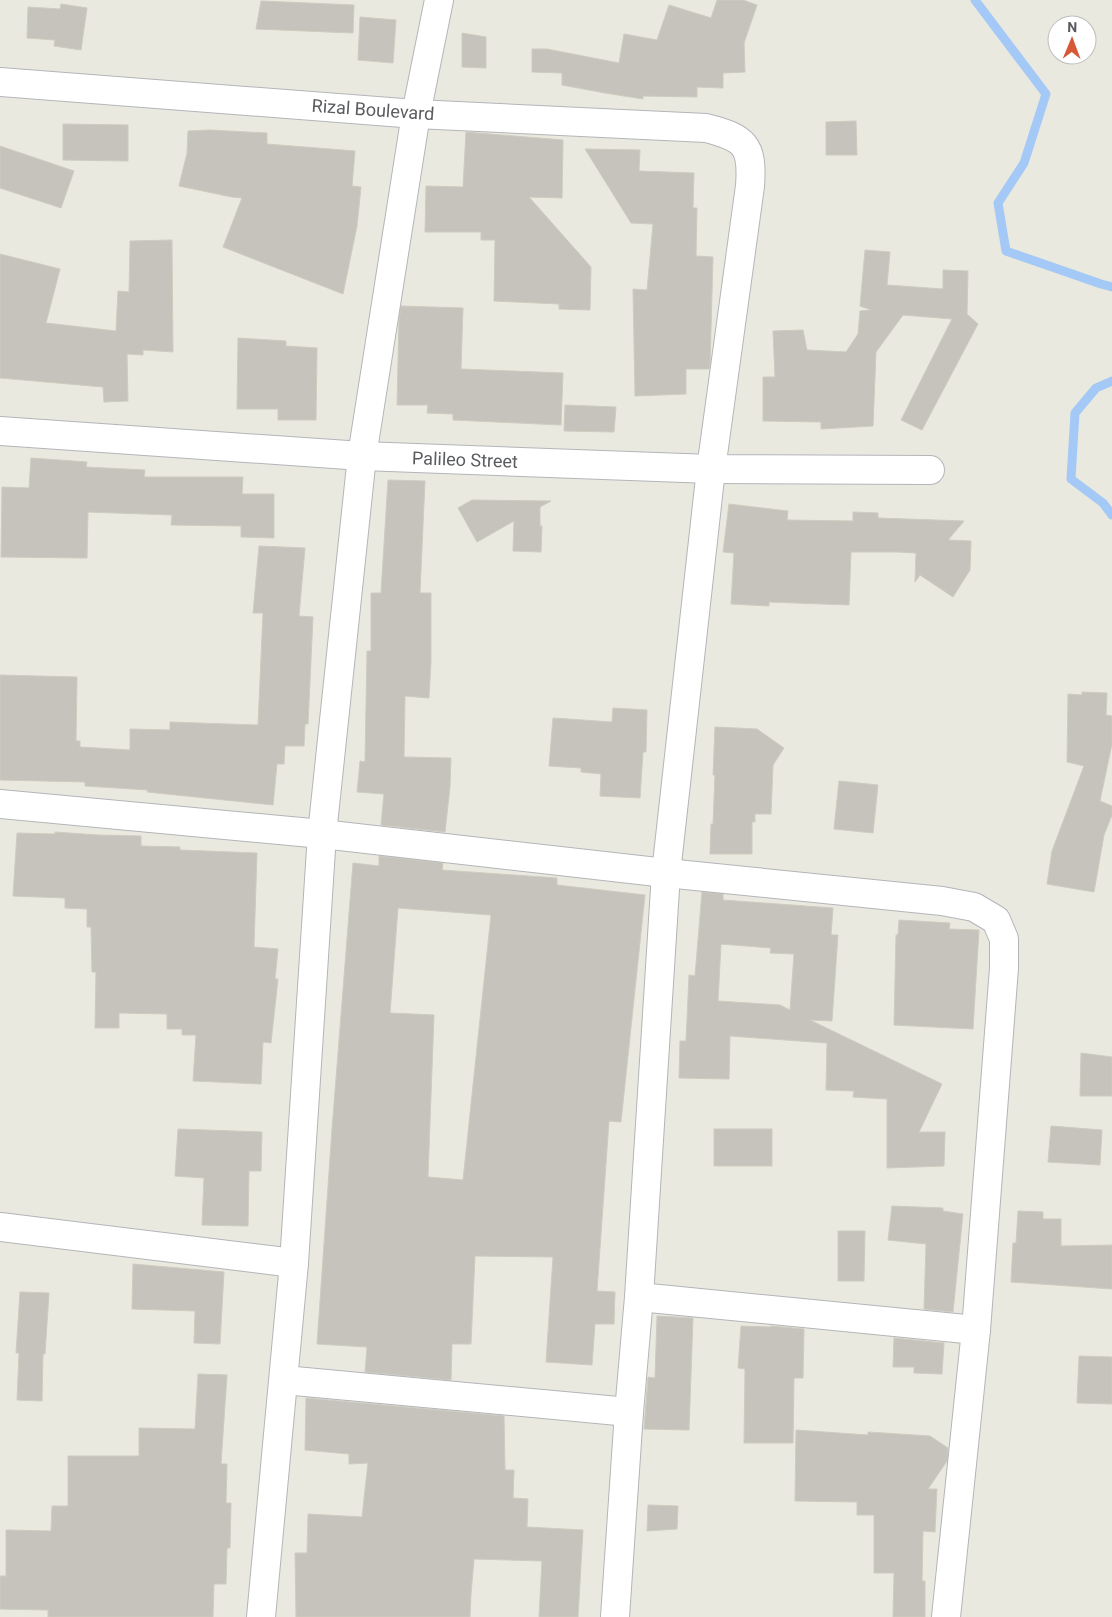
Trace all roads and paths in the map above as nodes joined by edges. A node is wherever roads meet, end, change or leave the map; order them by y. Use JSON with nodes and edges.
{"nodes":[{"id":1,"x":439,"y":0,"type":"edge"},
{"id":2,"x":0,"y":82,"type":"edge"},
{"id":3,"x":416,"y":114,"type":"junction"},
{"id":4,"x":0,"y":431,"type":"edge"},
{"id":5,"x":362,"y":456,"type":"junction"},
{"id":6,"x":711,"y":469,"type":"junction"},
{"id":7,"x":930,"y":470,"type":"dead end"},
{"id":8,"x":0,"y":804,"type":"edge"},
{"id":9,"x":322,"y":834,"type":"junction"},
{"id":10,"x":666,"y":873,"type":"junction"},
{"id":11,"x":0,"y":1226,"type":"edge"},
{"id":12,"x":294,"y":1263,"type":"junction"},
{"id":13,"x":639,"y":1297,"type":"junction"},
{"id":14,"x":976,"y":1330,"type":"junction"},
{"id":15,"x":284,"y":1380,"type":"junction"},
{"id":16,"x":629,"y":1412,"type":"junction"},
{"id":17,"x":261,"y":1617,"type":"edge"},
{"id":18,"x":615,"y":1617,"type":"edge"},
{"id":19,"x":946,"y":1617,"type":"edge"}],
"edges":[{"from":1,"to":3,"type":"street"},
{"from":2,"to":3,"type":"street","name":"Rizal Boulevard"},
{"from":3,"to":5,"type":"street"},
{"from":3,"to":6,"type":"street","name":"Rizal Boulevard"},
{"from":4,"to":5,"type":"street","name":"Palileo Street"},
{"from":5,"to":6,"type":"street","name":"Palileo Street"},
{"from":5,"to":9,"type":"street"},
{"from":6,"to":7,"type":"street","name":"Palileo Street"},
{"from":6,"to":10,"type":"street"},
{"from":8,"to":9,"type":"street"},
{"from":9,"to":10,"type":"street"},
{"from":9,"to":12,"type":"street"},
{"from":10,"to":13,"type":"street"},
{"from":10,"to":14,"type":"street"},
{"from":11,"to":12,"type":"street"},
{"from":12,"to":15,"type":"street"},
{"from":13,"to":14,"type":"street"},
{"from":13,"to":16,"type":"street"},
{"from":14,"to":19,"type":"street"},
{"from":15,"to":16,"type":"street"},
{"from":15,"to":17,"type":"street"},
{"from":16,"to":18,"type":"street"}]}
